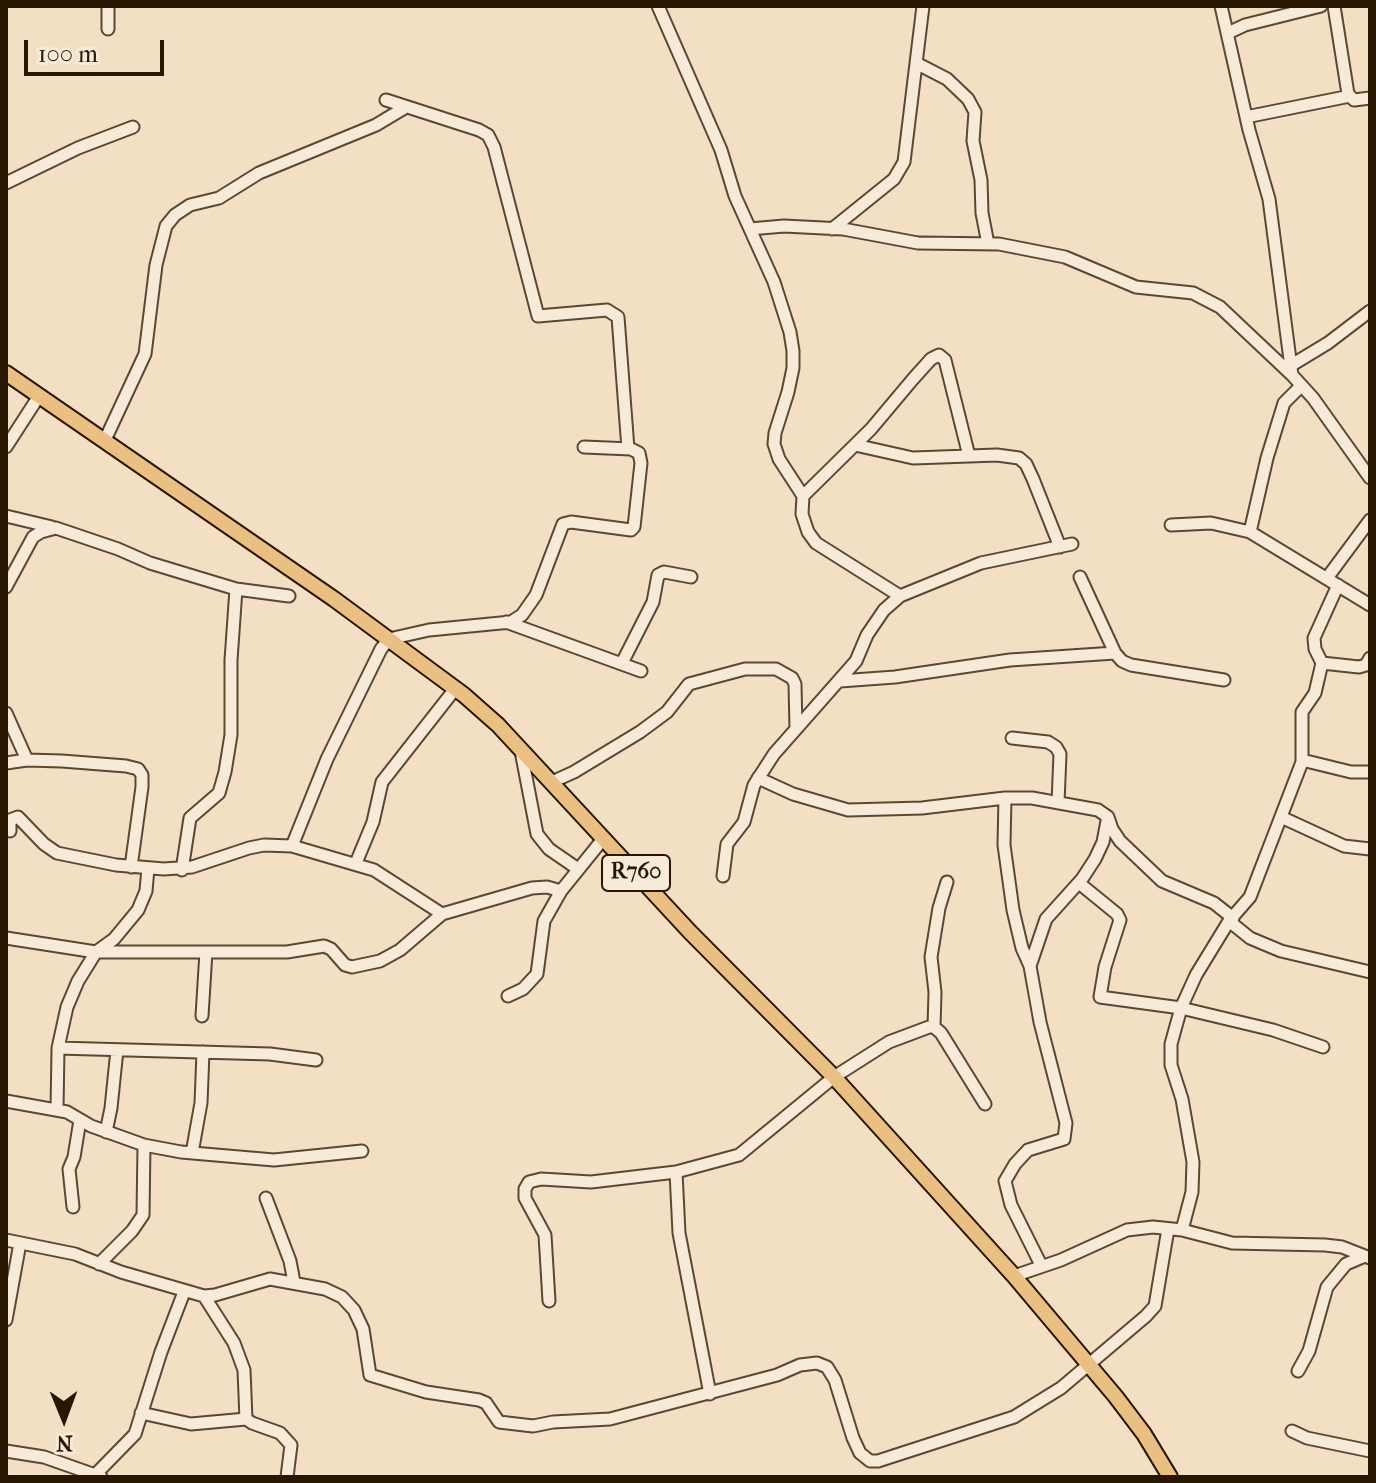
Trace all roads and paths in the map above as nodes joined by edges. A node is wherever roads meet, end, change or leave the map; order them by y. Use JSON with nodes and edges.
{"nodes":[{"id":1,"x":108,"y":6,"type":"edge"},
{"id":2,"x":658,"y":6,"type":"edge"},
{"id":3,"x":923,"y":6,"type":"edge"},
{"id":4,"x":1221,"y":6,"type":"edge"},
{"id":5,"x":1321,"y":6,"type":"edge"},
{"id":6,"x":1334,"y":6,"type":"edge"},
{"id":7,"x":108,"y":29,"type":"dead end"},
{"id":8,"x":1228,"y":33,"type":"junction"},
{"id":9,"x":916,"y":63,"type":"junction"},
{"id":10,"x":1350,"y":96,"type":"junction"},
{"id":11,"x":1370,"y":98,"type":"edge"},
{"id":12,"x":386,"y":100,"type":"dead end"},
{"id":13,"x":406,"y":107,"type":"junction"},
{"id":14,"x":1246,"y":117,"type":"junction"},
{"id":15,"x":133,"y":127,"type":"dead end"},
{"id":16,"x":6,"y":183,"type":"edge"},
{"id":17,"x":750,"y":229,"type":"junction"},
{"id":18,"x":832,"y":229,"type":"junction"},
{"id":19,"x":988,"y":244,"type":"junction"},
{"id":20,"x":1370,"y":311,"type":"edge"},
{"id":21,"x":1291,"y":370,"type":"junction"},
{"id":22,"x":6,"y":373,"type":"edge"},
{"id":23,"x":1301,"y":386,"type":"junction"},
{"id":24,"x":39,"y":396,"type":"junction"},
{"id":25,"x":105,"y":440,"type":"junction"},
{"id":26,"x":855,"y":445,"type":"junction"},
{"id":27,"x":6,"y":447,"type":"edge"},
{"id":28,"x":584,"y":447,"type":"dead end"},
{"id":29,"x":628,"y":449,"type":"junction"},
{"id":30,"x":969,"y":456,"type":"junction"},
{"id":31,"x":1370,"y":478,"type":"edge"},
{"id":32,"x":803,"y":496,"type":"junction"},
{"id":33,"x":6,"y":516,"type":"edge"},
{"id":34,"x":1370,"y":520,"type":"edge"},
{"id":35,"x":1171,"y":525,"type":"dead end"},
{"id":36,"x":56,"y":528,"type":"junction"},
{"id":37,"x":1250,"y":532,"type":"junction"},
{"id":38,"x":1072,"y":544,"type":"dead end"},
{"id":39,"x":1060,"y":547,"type":"junction"},
{"id":40,"x":691,"y":577,"type":"dead end"},
{"id":41,"x":1080,"y":577,"type":"dead end"},
{"id":42,"x":1333,"y":582,"type":"junction"},
{"id":43,"x":6,"y":587,"type":"edge"},
{"id":44,"x":236,"y":589,"type":"junction"},
{"id":45,"x":289,"y":596,"type":"dead end"},
{"id":46,"x":900,"y":596,"type":"junction"},
{"id":47,"x":1370,"y":605,"type":"edge"},
{"id":48,"x":506,"y":622,"type":"junction"},
{"id":49,"x":389,"y":639,"type":"junction"},
{"id":50,"x":1115,"y":653,"type":"junction"},
{"id":51,"x":1370,"y":658,"type":"edge"},
{"id":52,"x":622,"y":663,"type":"junction"},
{"id":53,"x":1322,"y":663,"type":"junction"},
{"id":54,"x":641,"y":671,"type":"dead end"},
{"id":55,"x":1224,"y":680,"type":"dead end"},
{"id":56,"x":840,"y":681,"type":"junction"},
{"id":57,"x":455,"y":689,"type":"junction"},
{"id":58,"x":6,"y":713,"type":"edge"},
{"id":59,"x":796,"y":730,"type":"junction"},
{"id":60,"x":1012,"y":738,"type":"dead end"},
{"id":61,"x":521,"y":747,"type":"junction"},
{"id":62,"x":27,"y":760,"type":"junction"},
{"id":63,"x":1302,"y":760,"type":"junction"},
{"id":64,"x":6,"y":763,"type":"edge"},
{"id":65,"x":1370,"y":772,"type":"edge"},
{"id":66,"x":758,"y":778,"type":"junction"},
{"id":67,"x":552,"y":782,"type":"junction"},
{"id":68,"x":1005,"y":798,"type":"junction"},
{"id":69,"x":1058,"y":803,"type":"junction"},
{"id":70,"x":1108,"y":817,"type":"junction"},
{"id":71,"x":1281,"y":817,"type":"junction"},
{"id":72,"x":10,"y":831,"type":"dead end"},
{"id":73,"x":603,"y":839,"type":"junction"},
{"id":74,"x":292,"y":846,"type":"junction"},
{"id":75,"x":1370,"y":849,"type":"edge"},
{"id":76,"x":356,"y":863,"type":"junction"},
{"id":77,"x":131,"y":867,"type":"junction"},
{"id":78,"x":148,"y":868,"type":"junction"},
{"id":79,"x":578,"y":869,"type":"junction"},
{"id":80,"x":182,"y":870,"type":"junction"},
{"id":81,"x":723,"y":876,"type":"dead end"},
{"id":82,"x":947,"y":882,"type":"dead end"},
{"id":83,"x":1079,"y":883,"type":"junction"},
{"id":84,"x":561,"y":891,"type":"junction"},
{"id":85,"x":442,"y":914,"type":"junction"},
{"id":86,"x":1231,"y":920,"type":"junction"},
{"id":87,"x":6,"y":938,"type":"edge"},
{"id":88,"x":96,"y":952,"type":"junction"},
{"id":89,"x":206,"y":952,"type":"junction"},
{"id":90,"x":1030,"y":966,"type":"junction"},
{"id":91,"x":1370,"y":972,"type":"edge"},
{"id":92,"x":508,"y":996,"type":"dead end"},
{"id":93,"x":1181,"y":1008,"type":"junction"},
{"id":94,"x":202,"y":1016,"type":"dead end"},
{"id":95,"x":934,"y":1027,"type":"junction"},
{"id":96,"x":1323,"y":1047,"type":"dead end"},
{"id":97,"x":58,"y":1048,"type":"junction"},
{"id":98,"x":117,"y":1050,"type":"junction"},
{"id":99,"x":203,"y":1052,"type":"junction"},
{"id":100,"x":316,"y":1060,"type":"dead end"},
{"id":101,"x":834,"y":1077,"type":"junction"},
{"id":102,"x":6,"y":1101,"type":"edge"},
{"id":103,"x":985,"y":1104,"type":"dead end"},
{"id":104,"x":57,"y":1110,"type":"junction"},
{"id":105,"x":80,"y":1120,"type":"junction"},
{"id":106,"x":106,"y":1132,"type":"junction"},
{"id":107,"x":144,"y":1145,"type":"junction"},
{"id":108,"x":362,"y":1151,"type":"dead end"},
{"id":109,"x":192,"y":1153,"type":"junction"},
{"id":110,"x":676,"y":1172,"type":"junction"},
{"id":111,"x":266,"y":1198,"type":"dead end"},
{"id":112,"x":73,"y":1207,"type":"dead end"},
{"id":113,"x":1168,"y":1229,"type":"junction"},
{"id":114,"x":1182,"y":1230,"type":"junction"},
{"id":115,"x":6,"y":1240,"type":"edge"},
{"id":116,"x":20,"y":1243,"type":"junction"},
{"id":117,"x":1368,"y":1257,"type":"edge"},
{"id":118,"x":99,"y":1264,"type":"junction"},
{"id":119,"x":1041,"y":1265,"type":"junction"},
{"id":120,"x":1014,"y":1276,"type":"junction"},
{"id":121,"x":294,"y":1282,"type":"junction"},
{"id":122,"x":184,"y":1292,"type":"junction"},
{"id":123,"x":204,"y":1296,"type":"junction"},
{"id":124,"x":549,"y":1301,"type":"dead end"},
{"id":125,"x":6,"y":1320,"type":"edge"},
{"id":126,"x":1090,"y":1363,"type":"junction"},
{"id":127,"x":1298,"y":1371,"type":"dead end"},
{"id":128,"x":710,"y":1394,"type":"junction"},
{"id":129,"x":141,"y":1413,"type":"junction"},
{"id":130,"x":246,"y":1419,"type":"junction"},
{"id":131,"x":1292,"y":1431,"type":"dead end"},
{"id":132,"x":6,"y":1451,"type":"edge"},
{"id":133,"x":1370,"y":1451,"type":"edge"},
{"id":134,"x":97,"y":1476,"type":"edge"},
{"id":135,"x":287,"y":1477,"type":"edge"},
{"id":136,"x":1170,"y":1477,"type":"edge"}],
"edges":[{"from":1,"to":7,"type":"street"},
{"from":2,"to":17,"type":"street"},
{"from":3,"to":9,"type":"street"},
{"from":4,"to":8,"type":"street"},
{"from":5,"to":8,"type":"street"},
{"from":6,"to":10,"type":"street"},
{"from":8,"to":14,"type":"street"},
{"from":9,"to":18,"type":"street"},
{"from":9,"to":19,"type":"street"},
{"from":10,"to":11,"type":"street"},
{"from":10,"to":14,"type":"street"},
{"from":12,"to":13,"type":"street"},
{"from":13,"to":25,"type":"street"},
{"from":13,"to":29,"type":"street"},
{"from":14,"to":21,"type":"street"},
{"from":15,"to":16,"type":"street"},
{"from":17,"to":18,"type":"street"},
{"from":17,"to":32,"type":"street"},
{"from":18,"to":19,"type":"street"},
{"from":19,"to":21,"type":"street"},
{"from":20,"to":21,"type":"street"},
{"from":21,"to":23,"type":"street"},
{"from":22,"to":24,"type":"main road","number":"R760"},
{"from":23,"to":31,"type":"street"},
{"from":23,"to":37,"type":"street"},
{"from":24,"to":25,"type":"main road","number":"R760"},
{"from":24,"to":27,"type":"street"},
{"from":25,"to":49,"type":"main road","number":"R760"},
{"from":26,"to":30,"type":"street"},
{"from":26,"to":30,"type":"street"},
{"from":26,"to":32,"type":"street"},
{"from":28,"to":29,"type":"street"},
{"from":29,"to":48,"type":"street"},
{"from":30,"to":39,"type":"street"},
{"from":32,"to":46,"type":"street"},
{"from":33,"to":36,"type":"street"},
{"from":34,"to":42,"type":"street"},
{"from":35,"to":37,"type":"street"},
{"from":36,"to":43,"type":"street"},
{"from":36,"to":44,"type":"street"},
{"from":37,"to":42,"type":"street"},
{"from":38,"to":39,"type":"street"},
{"from":39,"to":46,"type":"street"},
{"from":40,"to":52,"type":"street"},
{"from":41,"to":50,"type":"street"},
{"from":42,"to":47,"type":"street"},
{"from":42,"to":53,"type":"street"},
{"from":44,"to":45,"type":"street"},
{"from":44,"to":80,"type":"street"},
{"from":46,"to":56,"type":"street"},
{"from":48,"to":49,"type":"street"},
{"from":48,"to":52,"type":"street"},
{"from":49,"to":57,"type":"main road","number":"R760"},
{"from":49,"to":74,"type":"street"},
{"from":50,"to":55,"type":"street"},
{"from":50,"to":56,"type":"street"},
{"from":51,"to":53,"type":"street"},
{"from":52,"to":54,"type":"street"},
{"from":53,"to":63,"type":"street"},
{"from":56,"to":59,"type":"street"},
{"from":57,"to":61,"type":"main road","number":"R760"},
{"from":57,"to":76,"type":"street"},
{"from":58,"to":62,"type":"street"},
{"from":59,"to":66,"type":"street"},
{"from":59,"to":67,"type":"street"},
{"from":60,"to":69,"type":"street"},
{"from":61,"to":67,"type":"main road","number":"R760"},
{"from":61,"to":79,"type":"street"},
{"from":62,"to":64,"type":"street"},
{"from":62,"to":77,"type":"street"},
{"from":63,"to":65,"type":"street"},
{"from":63,"to":71,"type":"street"},
{"from":66,"to":68,"type":"street"},
{"from":66,"to":81,"type":"street"},
{"from":67,"to":73,"type":"main road","number":"R760"},
{"from":68,"to":69,"type":"street"},
{"from":68,"to":90,"type":"street"},
{"from":69,"to":70,"type":"street"},
{"from":70,"to":83,"type":"street"},
{"from":70,"to":86,"type":"street"},
{"from":71,"to":75,"type":"street"},
{"from":71,"to":86,"type":"street"},
{"from":72,"to":77,"type":"street"},
{"from":73,"to":79,"type":"street"},
{"from":73,"to":101,"type":"main road","number":"R760"},
{"from":74,"to":76,"type":"street"},
{"from":74,"to":80,"type":"street"},
{"from":76,"to":85,"type":"street"},
{"from":77,"to":78,"type":"street"},
{"from":78,"to":80,"type":"street"},
{"from":78,"to":88,"type":"street"},
{"from":79,"to":84,"type":"street"},
{"from":82,"to":95,"type":"street"},
{"from":83,"to":90,"type":"street"},
{"from":83,"to":93,"type":"street"},
{"from":84,"to":85,"type":"street"},
{"from":84,"to":92,"type":"street"},
{"from":85,"to":89,"type":"street"},
{"from":86,"to":91,"type":"street"},
{"from":86,"to":93,"type":"street"},
{"from":87,"to":88,"type":"street"},
{"from":88,"to":89,"type":"street"},
{"from":88,"to":97,"type":"street"},
{"from":89,"to":94,"type":"street"},
{"from":90,"to":119,"type":"street"},
{"from":93,"to":96,"type":"street"},
{"from":93,"to":114,"type":"street"},
{"from":95,"to":101,"type":"street"},
{"from":95,"to":103,"type":"street"},
{"from":97,"to":98,"type":"street"},
{"from":97,"to":104,"type":"street"},
{"from":98,"to":99,"type":"street"},
{"from":98,"to":106,"type":"street"},
{"from":99,"to":100,"type":"street"},
{"from":99,"to":109,"type":"street"},
{"from":101,"to":110,"type":"street"},
{"from":101,"to":120,"type":"main road","number":"R760"},
{"from":102,"to":104,"type":"street"},
{"from":104,"to":105,"type":"street"},
{"from":105,"to":106,"type":"street"},
{"from":105,"to":112,"type":"street"},
{"from":106,"to":107,"type":"street"},
{"from":107,"to":109,"type":"street"},
{"from":107,"to":118,"type":"street"},
{"from":108,"to":109,"type":"street"},
{"from":110,"to":124,"type":"street"},
{"from":110,"to":128,"type":"street"},
{"from":111,"to":121,"type":"street"},
{"from":113,"to":114,"type":"street"},
{"from":113,"to":119,"type":"street"},
{"from":113,"to":126,"type":"street"},
{"from":114,"to":117,"type":"street"},
{"from":115,"to":116,"type":"street"},
{"from":116,"to":118,"type":"street"},
{"from":116,"to":125,"type":"street"},
{"from":117,"to":127,"type":"street"},
{"from":118,"to":122,"type":"street"},
{"from":119,"to":120,"type":"street"},
{"from":120,"to":126,"type":"main road","number":"R760"},
{"from":121,"to":123,"type":"street"},
{"from":121,"to":128,"type":"street"},
{"from":122,"to":123,"type":"street"},
{"from":122,"to":129,"type":"street"},
{"from":123,"to":130,"type":"street"},
{"from":126,"to":128,"type":"street"},
{"from":126,"to":136,"type":"main road","number":"R760"},
{"from":129,"to":130,"type":"street"},
{"from":129,"to":134,"type":"street"},
{"from":130,"to":135,"type":"street"},
{"from":131,"to":133,"type":"street"},
{"from":132,"to":134,"type":"street"}]}
